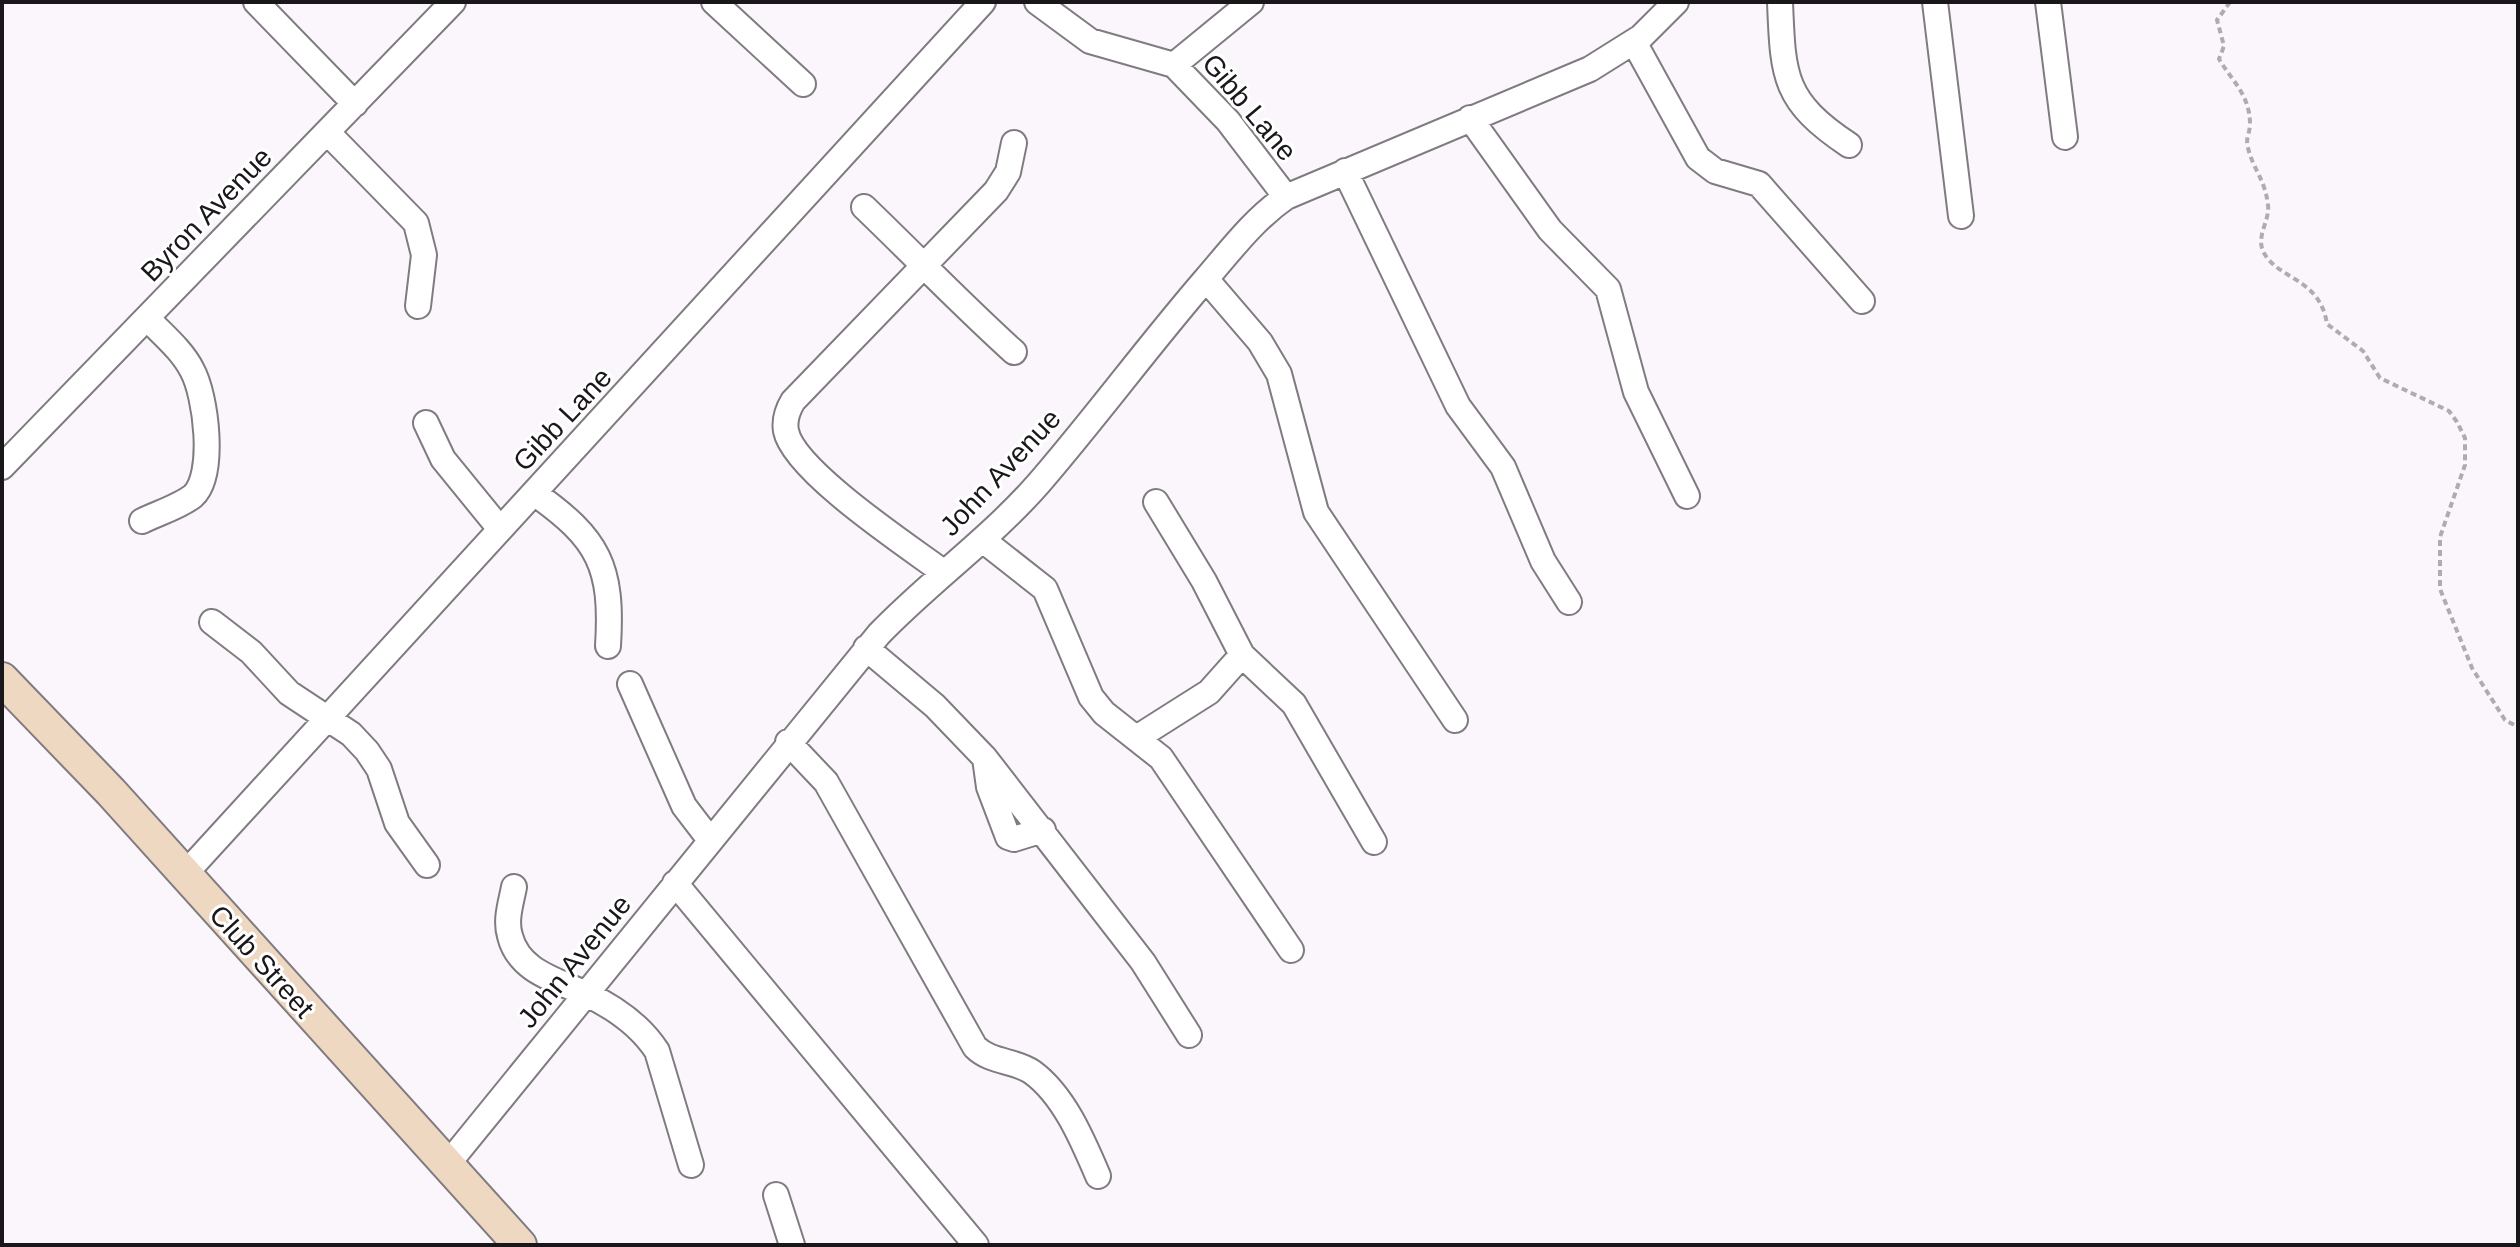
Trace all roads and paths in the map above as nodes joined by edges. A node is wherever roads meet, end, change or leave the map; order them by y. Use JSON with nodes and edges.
{"nodes":[{"id":1,"x":256,"y":2,"type":"edge"},
{"id":2,"x":453,"y":2,"type":"edge"},
{"id":3,"x":714,"y":2,"type":"edge"},
{"id":4,"x":983,"y":2,"type":"edge"},
{"id":5,"x":1037,"y":2,"type":"edge"},
{"id":6,"x":1251,"y":2,"type":"edge"},
{"id":7,"x":1676,"y":2,"type":"edge"},
{"id":8,"x":1780,"y":2,"type":"edge"},
{"id":9,"x":1935,"y":2,"type":"edge"},
{"id":10,"x":2048,"y":2,"type":"edge"},
{"id":11,"x":2230,"y":2,"type":"edge"},
{"id":12,"x":1634,"y":42,"type":"junction"},
{"id":13,"x":1174,"y":65,"type":"junction"},
{"id":14,"x":803,"y":84,"type":"dead end"},
{"id":15,"x":355,"y":104,"type":"junction"},
{"id":16,"x":1470,"y":118,"type":"junction"},
{"id":17,"x":327,"y":132,"type":"junction"},
{"id":18,"x":2065,"y":137,"type":"dead end"},
{"id":19,"x":1014,"y":143,"type":"dead end"},
{"id":20,"x":1849,"y":145,"type":"dead end"},
{"id":21,"x":1345,"y":171,"type":"junction"},
{"id":22,"x":1286,"y":197,"type":"junction"},
{"id":23,"x":864,"y":207,"type":"dead end"},
{"id":24,"x":1961,"y":216,"type":"dead end"},
{"id":25,"x":925,"y":265,"type":"junction"},
{"id":26,"x":1206,"y":279,"type":"junction"},
{"id":27,"x":1862,"y":301,"type":"dead end"},
{"id":28,"x":418,"y":306,"type":"dead end"},
{"id":29,"x":147,"y":318,"type":"junction"},
{"id":30,"x":1014,"y":352,"type":"dead end"},
{"id":31,"x":426,"y":423,"type":"dead end"},
{"id":32,"x":2,"y":467,"type":"edge"},
{"id":33,"x":534,"y":493,"type":"junction"},
{"id":34,"x":1687,"y":496,"type":"dead end"},
{"id":35,"x":1156,"y":502,"type":"dead end"},
{"id":36,"x":142,"y":521,"type":"dead end"},
{"id":37,"x":500,"y":529,"type":"junction"},
{"id":38,"x":984,"y":541,"type":"junction"},
{"id":39,"x":943,"y":572,"type":"junction"},
{"id":40,"x":1569,"y":602,"type":"dead end"},
{"id":41,"x":212,"y":622,"type":"dead end"},
{"id":42,"x":608,"y":646,"type":"dead end"},
{"id":43,"x":866,"y":648,"type":"junction"},
{"id":44,"x":1242,"y":655,"type":"junction"},
{"id":45,"x":2,"y":679,"type":"edge"},
{"id":46,"x":630,"y":684,"type":"dead end"},
{"id":47,"x":327,"y":717,"type":"junction"},
{"id":48,"x":1455,"y":720,"type":"dead end"},
{"id":49,"x":2518,"y":727,"type":"edge"},
{"id":50,"x":1138,"y":737,"type":"junction"},
{"id":51,"x":788,"y":742,"type":"junction"},
{"id":52,"x":710,"y":840,"type":"junction"},
{"id":53,"x":1374,"y":842,"type":"dead end"},
{"id":54,"x":427,"y":865,"type":"dead end"},
{"id":55,"x":184,"y":875,"type":"junction"},
{"id":56,"x":675,"y":883,"type":"junction"},
{"id":57,"x":514,"y":887,"type":"dead end"},
{"id":58,"x":1291,"y":950,"type":"dead end"},
{"id":59,"x":586,"y":994,"type":"junction"},
{"id":60,"x":1189,"y":1035,"type":"dead end"},
{"id":61,"x":447,"y":1165,"type":"junction"},
{"id":62,"x":691,"y":1165,"type":"dead end"},
{"id":63,"x":1098,"y":1176,"type":"dead end"},
{"id":64,"x":776,"y":1195,"type":"dead end"},
{"id":65,"x":520,"y":1245,"type":"edge"},
{"id":66,"x":792,"y":1245,"type":"edge"},
{"id":67,"x":976,"y":1245,"type":"edge"}],
"edges":[{"from":1,"to":15,"type":"street"},
{"from":2,"to":15,"type":"street","name":"Byron Avenue"},
{"from":3,"to":14,"type":"street"},
{"from":4,"to":33,"type":"street","name":"Gibb Lane"},
{"from":5,"to":13,"type":"street","name":"Gibb Lane"},
{"from":6,"to":13,"type":"street"},
{"from":7,"to":12,"type":"street","name":"John Avenue"},
{"from":8,"to":20,"type":"street"},
{"from":9,"to":24,"type":"street"},
{"from":10,"to":18,"type":"street"},
{"from":11,"to":49,"type":"path"},
{"from":12,"to":16,"type":"street","name":"John Avenue"},
{"from":12,"to":27,"type":"street"},
{"from":13,"to":22,"type":"street","name":"Gibb Lane"},
{"from":15,"to":17,"type":"street","name":"Byron Avenue"},
{"from":16,"to":21,"type":"street","name":"John Avenue"},
{"from":16,"to":34,"type":"street"},
{"from":17,"to":28,"type":"street"},
{"from":17,"to":29,"type":"street","name":"Byron Avenue"},
{"from":19,"to":25,"type":"street"},
{"from":21,"to":22,"type":"street","name":"John Avenue"},
{"from":21,"to":40,"type":"street"},
{"from":22,"to":26,"type":"street","name":"John Avenue"},
{"from":23,"to":25,"type":"street"},
{"from":25,"to":30,"type":"street"},
{"from":25,"to":39,"type":"street"},
{"from":26,"to":38,"type":"street","name":"John Avenue"},
{"from":26,"to":48,"type":"street"},
{"from":29,"to":32,"type":"street","name":"Byron Avenue"},
{"from":29,"to":36,"type":"street"},
{"from":31,"to":37,"type":"street"},
{"from":33,"to":37,"type":"street","name":"Gibb Lane"},
{"from":33,"to":42,"type":"street"},
{"from":35,"to":44,"type":"street"},
{"from":37,"to":47,"type":"street","name":"Gibb Lane"},
{"from":38,"to":39,"type":"street","name":"John Avenue"},
{"from":38,"to":50,"type":"street"},
{"from":39,"to":43,"type":"street","name":"John Avenue"},
{"from":41,"to":47,"type":"street"},
{"from":43,"to":51,"type":"street","name":"John Avenue"},
{"from":43,"to":60,"type":"street"},
{"from":44,"to":50,"type":"street"},
{"from":44,"to":53,"type":"street"},
{"from":45,"to":55,"type":"main road","name":"Club Street"},
{"from":46,"to":52,"type":"street"},
{"from":47,"to":54,"type":"street"},
{"from":47,"to":55,"type":"street","name":"Gibb Lane"},
{"from":50,"to":58,"type":"street"},
{"from":51,"to":52,"type":"street","name":"John Avenue"},
{"from":51,"to":63,"type":"street"},
{"from":52,"to":56,"type":"street","name":"John Avenue"},
{"from":55,"to":61,"type":"main road","name":"Club Street"},
{"from":56,"to":59,"type":"street","name":"John Avenue"},
{"from":56,"to":67,"type":"street"},
{"from":57,"to":59,"type":"street"},
{"from":59,"to":61,"type":"street","name":"John Avenue"},
{"from":59,"to":62,"type":"street"},
{"from":61,"to":65,"type":"main road","name":"Club Street"},
{"from":64,"to":66,"type":"street"}]}
